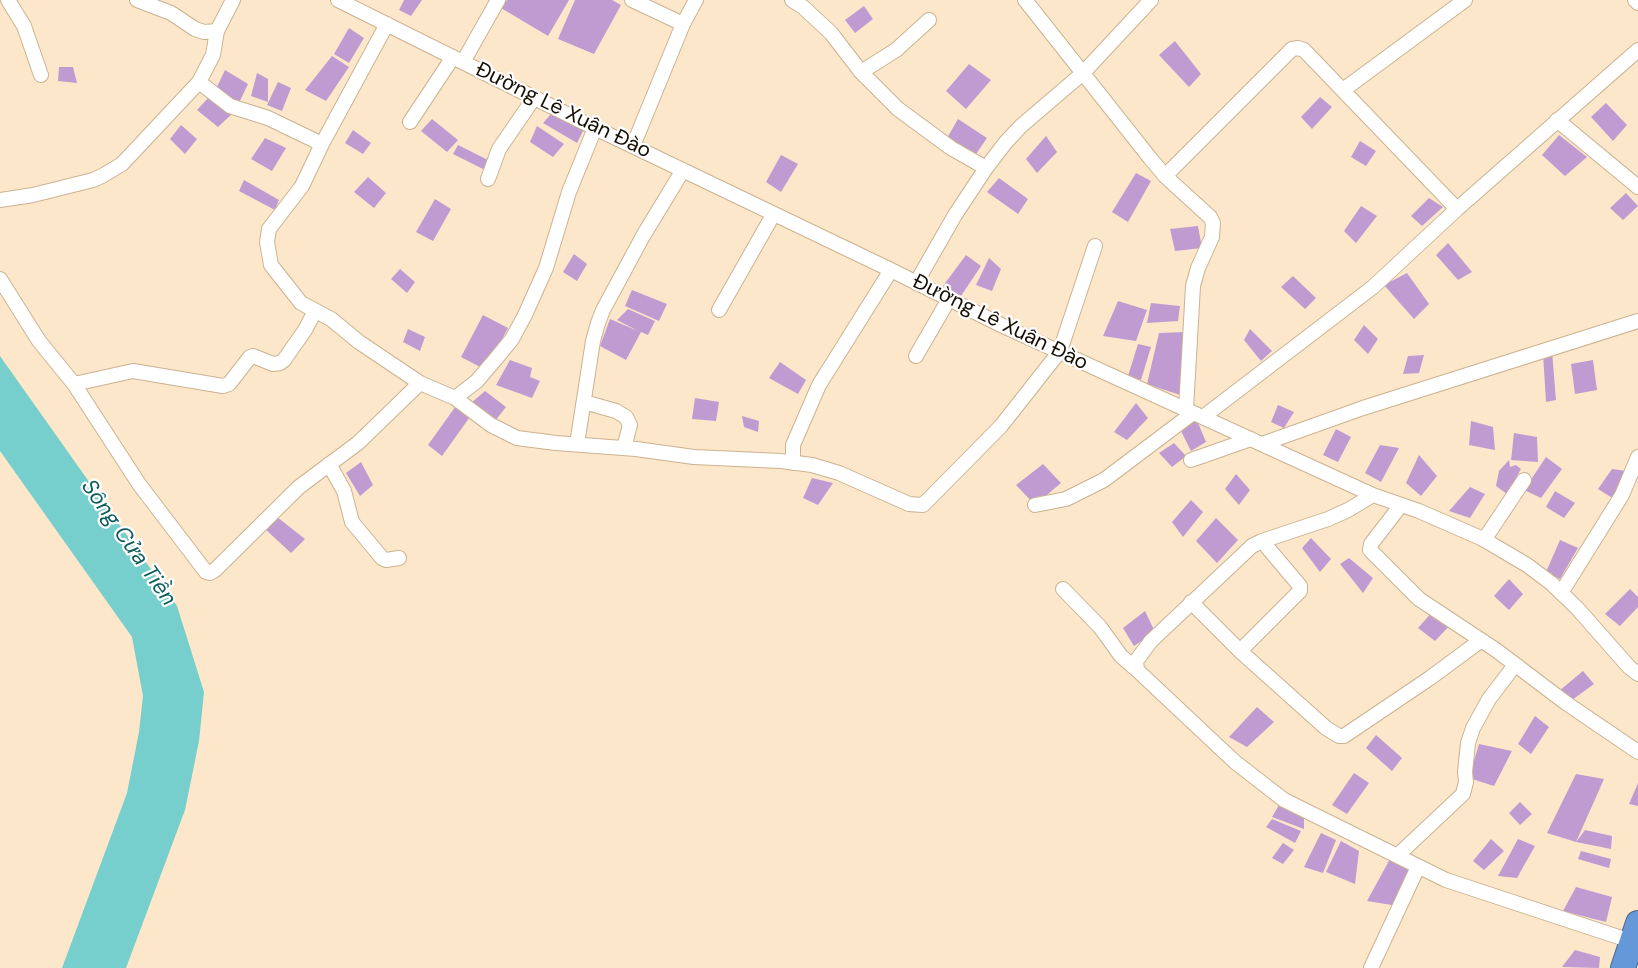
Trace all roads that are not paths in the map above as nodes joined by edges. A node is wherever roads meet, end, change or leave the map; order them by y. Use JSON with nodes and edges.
{"nodes":[{"id":1,"x":8,"y":0,"type":"edge"},
{"id":2,"x":137,"y":0,"type":"edge"},
{"id":3,"x":233,"y":0,"type":"edge"},
{"id":4,"x":338,"y":0,"type":"edge"},
{"id":5,"x":498,"y":0,"type":"edge"},
{"id":6,"x":632,"y":0,"type":"edge"},
{"id":7,"x":696,"y":0,"type":"edge"},
{"id":8,"x":792,"y":0,"type":"edge"},
{"id":9,"x":1025,"y":0,"type":"edge"},
{"id":10,"x":1151,"y":0,"type":"edge"},
{"id":11,"x":1465,"y":0,"type":"edge"},
{"id":12,"x":929,"y":20,"type":"dead end"},
{"id":13,"x":387,"y":24,"type":"junction"},
{"id":14,"x":683,"y":24,"type":"junction"},
{"id":15,"x":217,"y":31,"type":"junction"},
{"id":16,"x":1638,"y":50,"type":"edge"},
{"id":17,"x":458,"y":60,"type":"junction"},
{"id":18,"x":861,"y":72,"type":"junction"},
{"id":19,"x":1083,"y":74,"type":"junction"},
{"id":20,"x":41,"y":75,"type":"dead end"},
{"id":21,"x":199,"y":82,"type":"junction"},
{"id":22,"x":1343,"y":90,"type":"junction"},
{"id":23,"x":534,"y":98,"type":"junction"},
{"id":24,"x":1557,"y":120,"type":"junction"},
{"id":25,"x":410,"y":122,"type":"dead end"},
{"id":26,"x":595,"y":128,"type":"junction"},
{"id":27,"x":322,"y":144,"type":"junction"},
{"id":28,"x":633,"y":146,"type":"junction"},
{"id":29,"x":986,"y":168,"type":"junction"},
{"id":30,"x":682,"y":170,"type":"junction"},
{"id":31,"x":1165,"y":176,"type":"junction"},
{"id":32,"x":488,"y":179,"type":"dead end"},
{"id":33,"x":1638,"y":187,"type":"edge"},
{"id":34,"x":0,"y":200,"type":"edge"},
{"id":35,"x":1457,"y":209,"type":"junction"},
{"id":36,"x":773,"y":215,"type":"junction"},
{"id":37,"x":1095,"y":246,"type":"dead end"},
{"id":38,"x":891,"y":270,"type":"junction"},
{"id":39,"x":0,"y":279,"type":"edge"},
{"id":40,"x":916,"y":283,"type":"junction"},
{"id":41,"x":950,"y":299,"type":"junction"},
{"id":42,"x":719,"y":310,"type":"dead end"},
{"id":43,"x":315,"y":311,"type":"junction"},
{"id":44,"x":1638,"y":321,"type":"edge"},
{"id":45,"x":1060,"y":351,"type":"junction"},
{"id":46,"x":916,"y":356,"type":"dead end"},
{"id":47,"x":420,"y":383,"type":"junction"},
{"id":48,"x":74,"y":384,"type":"junction"},
{"id":49,"x":455,"y":398,"type":"junction"},
{"id":50,"x":584,"y":402,"type":"junction"},
{"id":51,"x":1194,"y":413,"type":"junction"},
{"id":52,"x":1256,"y":441,"type":"junction"},
{"id":53,"x":577,"y":444,"type":"junction"},
{"id":54,"x":624,"y":448,"type":"junction"},
{"id":55,"x":1638,"y":457,"type":"edge"},
{"id":56,"x":1191,"y":460,"type":"dead end"},
{"id":57,"x":793,"y":463,"type":"junction"},
{"id":58,"x":329,"y":464,"type":"junction"},
{"id":59,"x":1524,"y":480,"type":"dead end"},
{"id":60,"x":1372,"y":495,"type":"junction"},
{"id":61,"x":1035,"y":505,"type":"dead end"},
{"id":62,"x":1401,"y":505,"type":"junction"},
{"id":63,"x":1484,"y":540,"type":"junction"},
{"id":64,"x":1262,"y":541,"type":"junction"},
{"id":65,"x":399,"y":558,"type":"dead end"},
{"id":66,"x":1063,"y":589,"type":"dead end"},
{"id":67,"x":1561,"y":593,"type":"junction"},
{"id":68,"x":1191,"y":602,"type":"junction"},
{"id":69,"x":1480,"y":640,"type":"junction"},
{"id":70,"x":1240,"y":651,"type":"junction"},
{"id":71,"x":1515,"y":665,"type":"junction"},
{"id":72,"x":1137,"y":670,"type":"junction"},
{"id":73,"x":1638,"y":674,"type":"edge"},
{"id":74,"x":1638,"y":752,"type":"edge"},
{"id":75,"x":1398,"y":855,"type":"junction"},
{"id":76,"x":1418,"y":867,"type":"junction"},
{"id":77,"x":1636,"y":942,"type":"edge"},
{"id":78,"x":1371,"y":968,"type":"edge"},
{"id":79,"x":1623,"y":968,"type":"edge"},
{"id":80,"x":1636,"y":968,"type":"edge"}],
"edges":[{"from":1,"to":20,"type":"street"},
{"from":2,"to":15,"type":"street"},
{"from":3,"to":15,"type":"street"},
{"from":4,"to":13,"type":"street","name":"Đường Lê Xuân Đào"},
{"from":5,"to":17,"type":"street"},
{"from":6,"to":14,"type":"street"},
{"from":7,"to":14,"type":"street"},
{"from":8,"to":18,"type":"street"},
{"from":9,"to":19,"type":"street"},
{"from":10,"to":19,"type":"street"},
{"from":11,"to":22,"type":"street"},
{"from":12,"to":18,"type":"street"},
{"from":13,"to":17,"type":"street","name":"Đường Lê Xuân Đào"},
{"from":13,"to":27,"type":"street"},
{"from":14,"to":28,"type":"street"},
{"from":15,"to":21,"type":"street"},
{"from":16,"to":24,"type":"street"},
{"from":17,"to":23,"type":"street","name":"Đường Lê Xuân Đào"},
{"from":17,"to":25,"type":"street"},
{"from":18,"to":29,"type":"street"},
{"from":19,"to":29,"type":"street"},
{"from":19,"to":31,"type":"street"},
{"from":21,"to":27,"type":"street"},
{"from":21,"to":34,"type":"street"},
{"from":22,"to":31,"type":"street"},
{"from":22,"to":35,"type":"street"},
{"from":23,"to":26,"type":"street","name":"Đường Lê Xuân Đào"},
{"from":23,"to":32,"type":"street"},
{"from":24,"to":33,"type":"street"},
{"from":24,"to":35,"type":"street"},
{"from":26,"to":28,"type":"street","name":"Đường Lê Xuân Đào"},
{"from":26,"to":49,"type":"street"},
{"from":27,"to":43,"type":"street"},
{"from":28,"to":30,"type":"street","name":"Đường Lê Xuân Đào"},
{"from":29,"to":40,"type":"street"},
{"from":30,"to":36,"type":"street","name":"Đường Lê Xuân Đào"},
{"from":30,"to":50,"type":"street"},
{"from":31,"to":51,"type":"street"},
{"from":35,"to":51,"type":"street"},
{"from":36,"to":38,"type":"street","name":"Đường Lê Xuân Đào"},
{"from":36,"to":42,"type":"street"},
{"from":37,"to":45,"type":"street"},
{"from":38,"to":40,"type":"street","name":"Đường Lê Xuân Đào"},
{"from":38,"to":57,"type":"street"},
{"from":39,"to":48,"type":"street"},
{"from":40,"to":41,"type":"street","name":"Đường Lê Xuân Đào"},
{"from":41,"to":45,"type":"street","name":"Đường Lê Xuân Đào"},
{"from":41,"to":46,"type":"street"},
{"from":43,"to":47,"type":"street"},
{"from":43,"to":48,"type":"street"},
{"from":44,"to":52,"type":"street"},
{"from":45,"to":51,"type":"street","name":"Đường Lê Xuân Đào"},
{"from":45,"to":57,"type":"street"},
{"from":47,"to":49,"type":"street"},
{"from":47,"to":58,"type":"street"},
{"from":48,"to":58,"type":"street"},
{"from":49,"to":53,"type":"street"},
{"from":50,"to":53,"type":"street"},
{"from":50,"to":54,"type":"street"},
{"from":51,"to":52,"type":"street","name":"Đường Lê Xuân Đào"},
{"from":51,"to":61,"type":"street"},
{"from":52,"to":56,"type":"street"},
{"from":52,"to":60,"type":"street","name":"Đường Lê Xuân Đào"},
{"from":53,"to":54,"type":"street"},
{"from":54,"to":57,"type":"street"},
{"from":55,"to":67,"type":"street"},
{"from":58,"to":65,"type":"street"},
{"from":59,"to":63,"type":"street"},
{"from":60,"to":62,"type":"street","name":"Đường Lê Xuân Đào"},
{"from":60,"to":64,"type":"street"},
{"from":62,"to":63,"type":"street","name":"Đường Lê Xuân Đào"},
{"from":62,"to":69,"type":"street"},
{"from":63,"to":67,"type":"street","name":"Đường Lê Xuân Đào"},
{"from":64,"to":68,"type":"street"},
{"from":64,"to":70,"type":"street"},
{"from":66,"to":72,"type":"street"},
{"from":67,"to":73,"type":"street","name":"Đường Lê Xuân Đào"},
{"from":68,"to":70,"type":"street"},
{"from":68,"to":72,"type":"street"},
{"from":69,"to":70,"type":"street"},
{"from":69,"to":71,"type":"street"},
{"from":71,"to":74,"type":"street"},
{"from":71,"to":75,"type":"street"},
{"from":72,"to":75,"type":"street"},
{"from":75,"to":76,"type":"street"},
{"from":76,"to":77,"type":"street"},
{"from":76,"to":78,"type":"street"},
{"from":77,"to":79,"type":"highway"},
{"from":77,"to":80,"type":"highway"}]}
